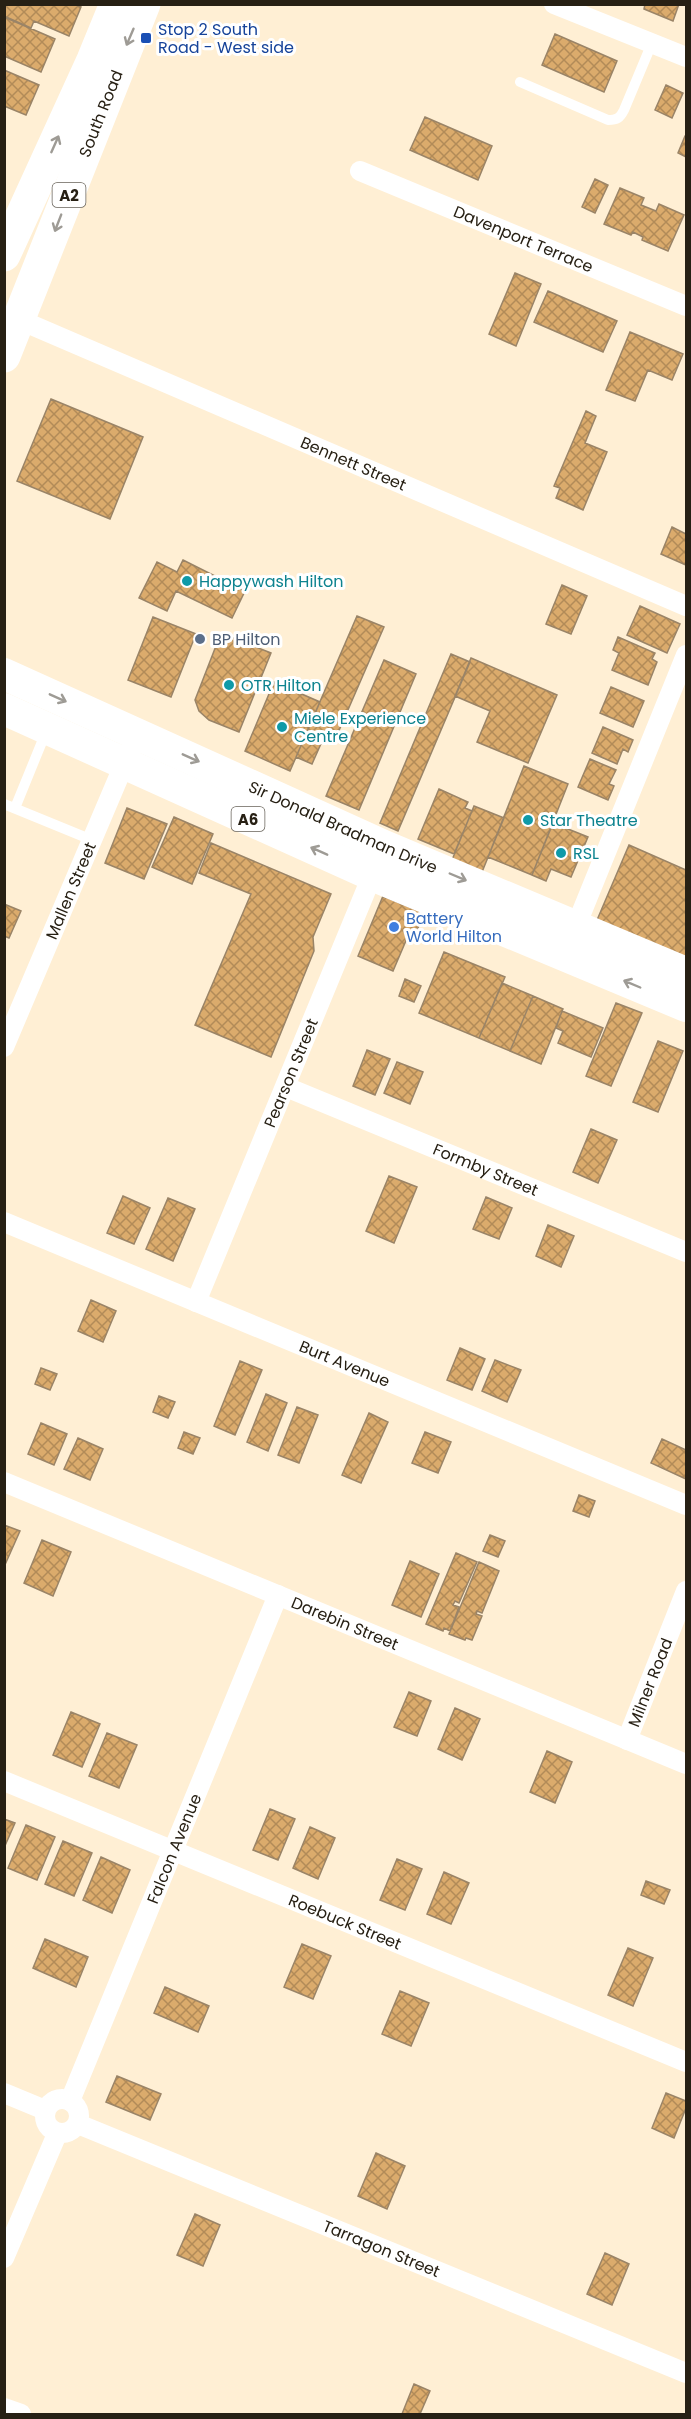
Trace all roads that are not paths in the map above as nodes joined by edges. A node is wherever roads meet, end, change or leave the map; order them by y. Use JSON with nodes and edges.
{"nodes":[{"id":1,"x":116,"y":4,"type":"edge"},
{"id":2,"x":144,"y":4,"type":"edge"},
{"id":3,"x":554,"y":4,"type":"edge"},
{"id":4,"x":652,"y":43,"type":"junction"},
{"id":5,"x":687,"y":57,"type":"edge"},
{"id":6,"x":520,"y":82,"type":"dead end"},
{"id":7,"x":360,"y":171,"type":"dead end"},
{"id":8,"x":4,"y":255,"type":"edge"},
{"id":9,"x":687,"y":306,"type":"edge"},
{"id":10,"x":20,"y":320,"type":"junction"},
{"id":11,"x":4,"y":356,"type":"edge"},
{"id":12,"x":687,"y":606,"type":"edge"},
{"id":13,"x":687,"y":655,"type":"edge"},
{"id":14,"x":4,"y":674,"type":"edge"},
{"id":15,"x":4,"y":709,"type":"edge"},
{"id":16,"x":48,"y":729,"type":"junction"},
{"id":17,"x":137,"y":734,"type":"junction"},
{"id":18,"x":124,"y":764,"type":"junction"},
{"id":19,"x":4,"y":804,"type":"edge"},
{"id":20,"x":15,"y":808,"type":"junction"},
{"id":21,"x":92,"y":840,"type":"junction"},
{"id":22,"x":384,"y":846,"type":"junction"},
{"id":23,"x":372,"y":875,"type":"junction"},
{"id":24,"x":576,"y":927,"type":"junction"},
{"id":25,"x":563,"y":955,"type":"junction"},
{"id":26,"x":687,"y":973,"type":"edge"},
{"id":27,"x":687,"y":1006,"type":"edge"},
{"id":28,"x":4,"y":1047,"type":"edge"},
{"id":29,"x":286,"y":1087,"type":"junction"},
{"id":30,"x":4,"y":1222,"type":"edge"},
{"id":31,"x":687,"y":1252,"type":"edge"},
{"id":32,"x":196,"y":1302,"type":"junction"},
{"id":33,"x":4,"y":1482,"type":"edge"},
{"id":34,"x":687,"y":1505,"type":"edge"},
{"id":35,"x":687,"y":1591,"type":"edge"},
{"id":36,"x":278,"y":1595,"type":"junction"},
{"id":37,"x":627,"y":1740,"type":"junction"},
{"id":38,"x":687,"y":1764,"type":"edge"},
{"id":39,"x":4,"y":1781,"type":"edge"},
{"id":40,"x":174,"y":1850,"type":"junction"},
{"id":41,"x":687,"y":2062,"type":"edge"},
{"id":42,"x":4,"y":2093,"type":"edge"},
{"id":43,"x":70,"y":2101,"type":"junction"},
{"id":44,"x":45,"y":2110,"type":"junction"},
{"id":45,"x":78,"y":2124,"type":"junction"},
{"id":46,"x":57,"y":2134,"type":"junction"},
{"id":47,"x":4,"y":2258,"type":"edge"},
{"id":48,"x":687,"y":2373,"type":"edge"},
{"id":49,"x":4,"y":2408,"type":"edge"},
{"id":50,"x":21,"y":2415,"type":"edge"}],
"edges":[{"from":8,"to":1,"type":"highway","name":"South Road","number":"A2","one_way":true},
{"from":2,"to":10,"type":"highway","name":"South Road","number":"A2","one_way":true},
{"from":3,"to":4,"type":"street"},
{"from":4,"to":5,"type":"street"},
{"from":4,"to":6,"type":"lane"},
{"from":7,"to":9,"type":"street","name":"Davenport Terrace"},
{"from":10,"to":11,"type":"highway","name":"South Road","number":"A2"},
{"from":10,"to":12,"type":"street","name":"Bennett Street"},
{"from":13,"to":24,"type":"street"},
{"from":14,"to":17,"type":"main road","name":"Sir Donald Bradman Drive","number":"A6","one_way":true},
{"from":15,"to":16,"type":"main road","name":"Sir Donald Bradman Drive","number":"A6"},
{"from":16,"to":18,"type":"main road","name":"Sir Donald Bradman Drive","number":"A6"},
{"from":16,"to":20,"type":"lane"},
{"from":17,"to":18,"type":"street","name":"Mallen Street"},
{"from":17,"to":22,"type":"main road","name":"Sir Donald Bradman Drive","number":"A6","one_way":true},
{"from":18,"to":21,"type":"street","name":"Mallen Street"},
{"from":23,"to":18,"type":"main road","name":"Sir Donald Bradman Drive","number":"A6","one_way":true},
{"from":19,"to":20,"type":"lane"},
{"from":20,"to":21,"type":"lane"},
{"from":21,"to":28,"type":"street","name":"Mallen Street"},
{"from":22,"to":23,"type":"street","name":"Pearson Street"},
{"from":22,"to":24,"type":"main road","name":"Sir Donald Bradman Drive","number":"A6","one_way":true},
{"from":23,"to":25,"type":"main road","name":"Sir Donald Bradman Drive","number":"A6"},
{"from":23,"to":29,"type":"street","name":"Pearson Street"},
{"from":24,"to":25,"type":"street"},
{"from":24,"to":26,"type":"main road","name":"Sir Donald Bradman Drive","number":"A6"},
{"from":27,"to":25,"type":"main road","name":"Sir Donald Bradman Drive","number":"A6","one_way":true},
{"from":29,"to":31,"type":"street","name":"Formby Street"},
{"from":29,"to":32,"type":"street","name":"Pearson Street"},
{"from":30,"to":32,"type":"street","name":"Burt Avenue"},
{"from":32,"to":34,"type":"street","name":"Burt Avenue"},
{"from":33,"to":36,"type":"street","name":"Darebin Street"},
{"from":35,"to":37,"type":"street","name":"Milner Road"},
{"from":36,"to":37,"type":"street","name":"Darebin Street"},
{"from":36,"to":40,"type":"street","name":"Falcon Avenue"},
{"from":37,"to":38,"type":"street","name":"Darebin Street"},
{"from":39,"to":40,"type":"street","name":"Roebuck Street"},
{"from":40,"to":41,"type":"street","name":"Roebuck Street"},
{"from":40,"to":43,"type":"street","name":"Falcon Avenue"},
{"from":42,"to":44,"type":"street"},
{"from":43,"to":44,"type":"street"},
{"from":43,"to":45,"type":"street"},
{"from":44,"to":46,"type":"street"},
{"from":45,"to":46,"type":"street"},
{"from":45,"to":48,"type":"street","name":"Tarragon Street"},
{"from":46,"to":47,"type":"street"},
{"from":49,"to":50,"type":"street"}]}
